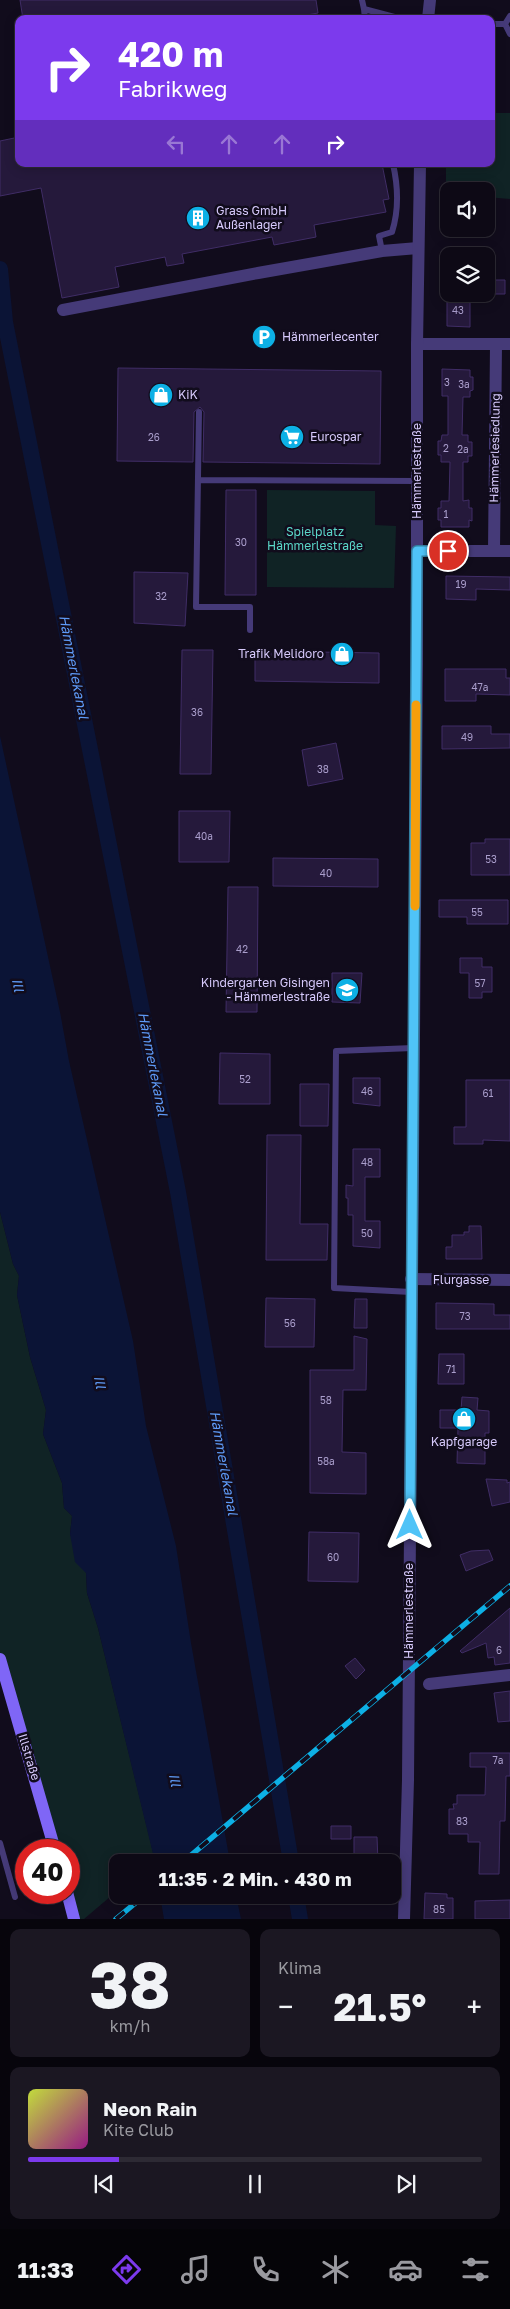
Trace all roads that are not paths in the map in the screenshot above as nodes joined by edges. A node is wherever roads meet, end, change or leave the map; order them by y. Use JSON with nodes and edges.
{"nodes":[{"id":1,"x":362,"y":0,"type":"edge"},
{"id":2,"x":430,"y":0,"type":"edge"},
{"id":3,"x":364,"y":9,"type":"junction"},
{"id":4,"x":365,"y":15,"type":"edge"},
{"id":5,"x":387,"y":15,"type":"edge"},
{"id":6,"x":428,"y":15,"type":"edge"},
{"id":7,"x":510,"y":16,"type":"edge"},
{"id":8,"x":495,"y":24,"type":"edge"},
{"id":9,"x":505,"y":24,"type":"junction"},
{"id":10,"x":510,"y":34,"type":"edge"},
{"id":11,"x":394,"y":167,"type":"edge"},
{"id":12,"x":420,"y":167,"type":"edge"},
{"id":13,"x":418,"y":248,"type":"junction"},
{"id":14,"x":382,"y":251,"type":"junction"},
{"id":15,"x":63,"y":310,"type":"dead end"},
{"id":16,"x":417,"y":344,"type":"junction"},
{"id":17,"x":496,"y":344,"type":"junction"},
{"id":18,"x":510,"y":344,"type":"edge"},
{"id":19,"x":199,"y":412,"type":"dead end"},
{"id":20,"x":198,"y":480,"type":"junction"},
{"id":21,"x":417,"y":481,"type":"junction"},
{"id":22,"x":417,"y":551,"type":"junction"},
{"id":23,"x":494,"y":551,"type":"junction"},
{"id":24,"x":510,"y":551,"type":"edge"},
{"id":25,"x":250,"y":630,"type":"dead end"},
{"id":26,"x":413,"y":1048,"type":"junction"},
{"id":27,"x":510,"y":1280,"type":"edge"},
{"id":28,"x":411,"y":1286,"type":"junction"},
{"id":29,"x":0,"y":1664,"type":"edge"},
{"id":30,"x":510,"y":1675,"type":"edge"},
{"id":31,"x":429,"y":1684,"type":"dead end"},
{"id":32,"x":52,"y":1839,"type":"edge"},
{"id":33,"x":0,"y":1843,"type":"edge"},
{"id":34,"x":15,"y":1897,"type":"dead end"},
{"id":35,"x":70,"y":1904,"type":"edge"},
{"id":36,"x":74,"y":1919,"type":"edge"},
{"id":37,"x":404,"y":1919,"type":"edge"}],
"edges":[{"from":1,"to":3,"type":"lane"},
{"from":2,"to":6,"type":"street"},
{"from":3,"to":4,"type":"lane"},
{"from":3,"to":5,"type":"lane"},
{"from":7,"to":9,"type":"lane"},
{"from":8,"to":9,"type":"lane"},
{"from":9,"to":10,"type":"lane"},
{"from":11,"to":14,"type":"lane"},
{"from":12,"to":13,"type":"street","name":"Hämmerlestraße"},
{"from":13,"to":14,"type":"street"},
{"from":13,"to":16,"type":"street","name":"Hämmerlestraße"},
{"from":14,"to":15,"type":"street"},
{"from":16,"to":17,"type":"street"},
{"from":16,"to":21,"type":"street","name":"Hämmerlestraße"},
{"from":17,"to":18,"type":"street"},
{"from":17,"to":23,"type":"street","name":"Hämmerlesiedlung"},
{"from":19,"to":20,"type":"lane"},
{"from":20,"to":21,"type":"lane"},
{"from":20,"to":25,"type":"lane"},
{"from":21,"to":22,"type":"street","name":"Hämmerlestraße"},
{"from":22,"to":23,"type":"street"},
{"from":22,"to":26,"type":"street","name":"Hämmerlestraße"},
{"from":23,"to":24,"type":"street"},
{"from":26,"to":28,"type":"street","name":"Hämmerlestraße"},
{"from":26,"to":28,"type":"lane"},
{"from":27,"to":28,"type":"street","name":"Flurgasse"},
{"from":28,"to":37,"type":"street","name":"Hämmerlestraße"},
{"from":29,"to":32,"type":"main road","name":"Illstraße"},
{"from":30,"to":31,"type":"street"},
{"from":33,"to":34,"type":"lane"},
{"from":35,"to":36,"type":"main road"}]}
